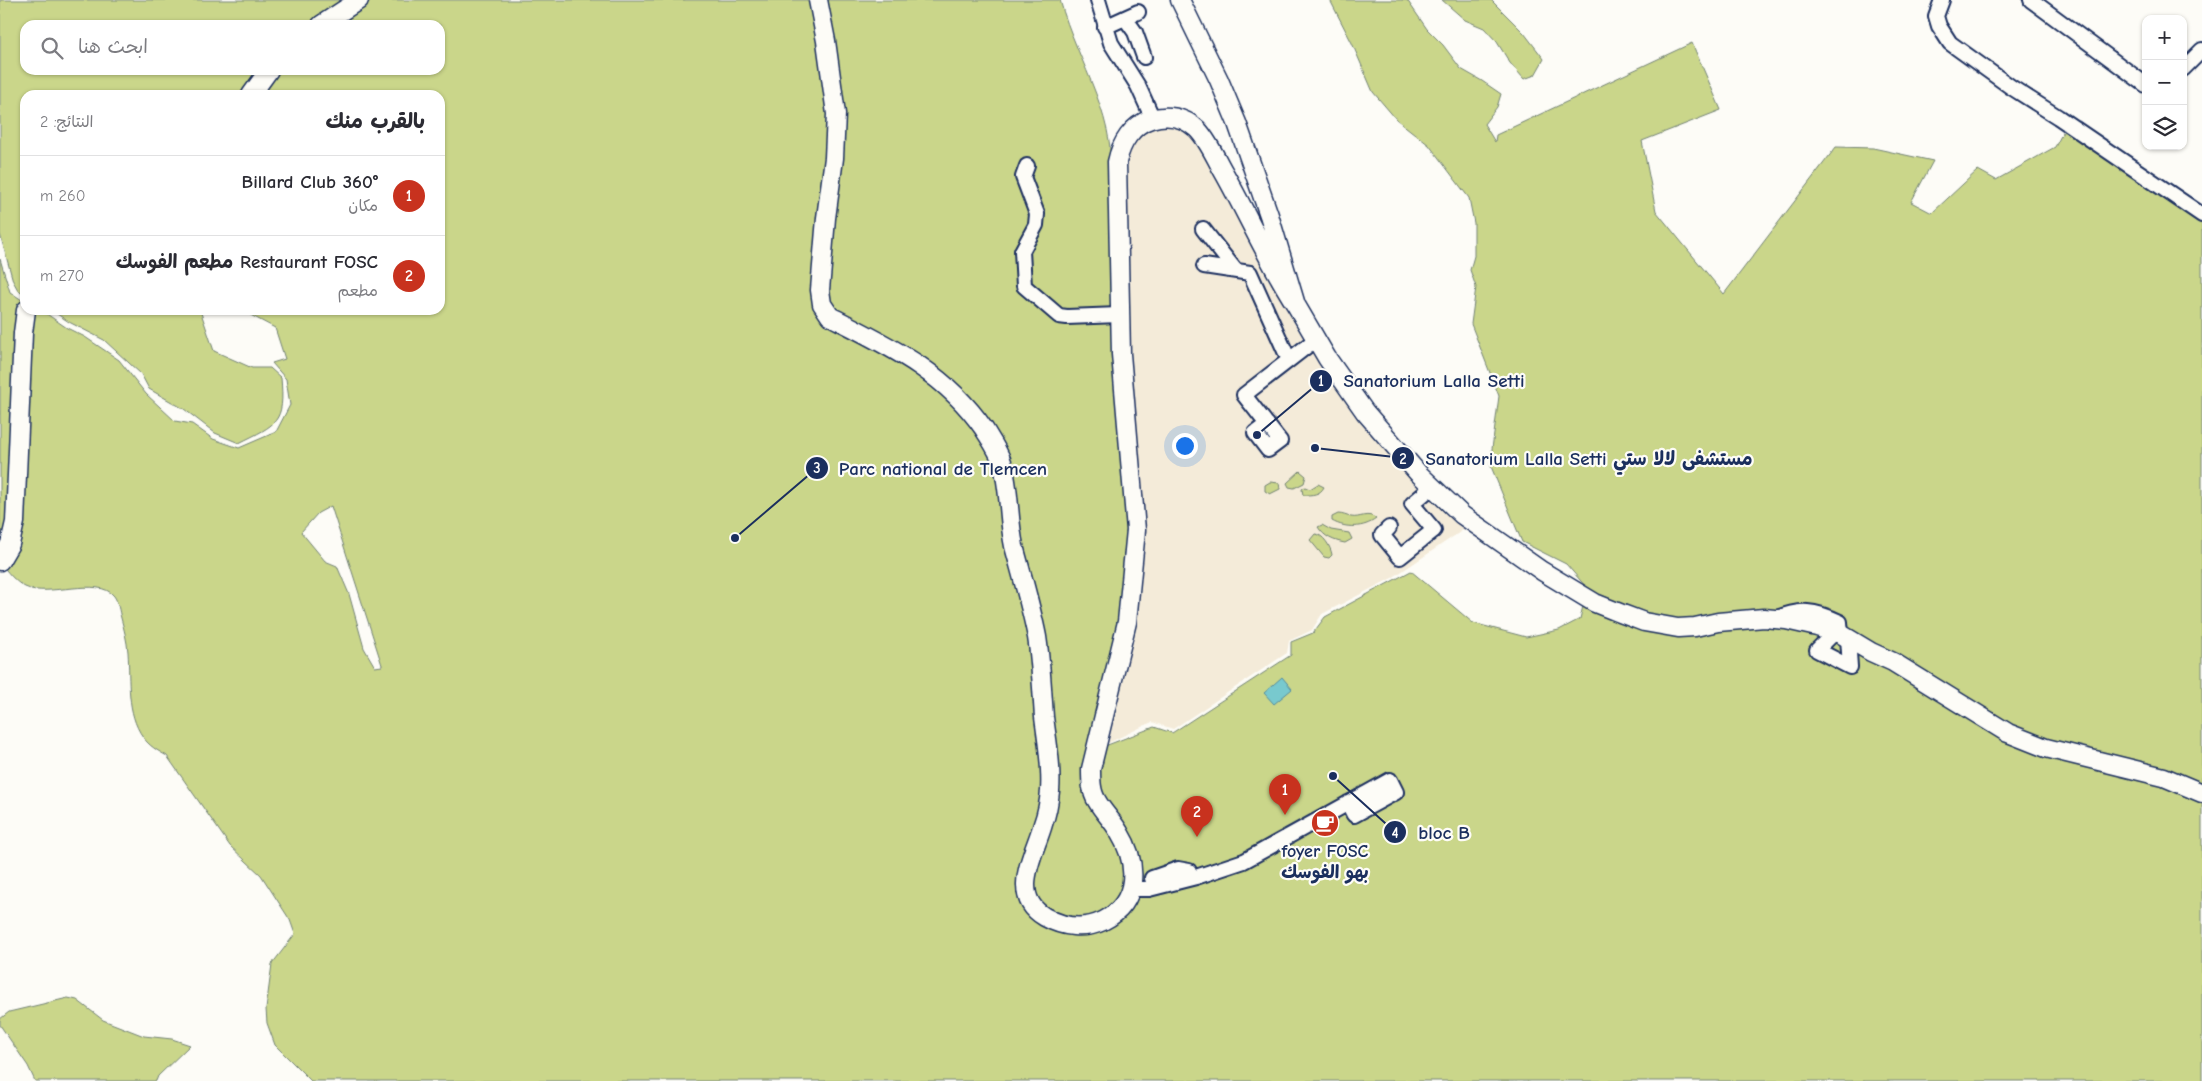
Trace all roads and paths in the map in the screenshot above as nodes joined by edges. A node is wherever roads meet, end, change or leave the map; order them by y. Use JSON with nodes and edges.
{"nodes":[{"id":1,"x":359,"y":0,"type":"edge"},
{"id":2,"x":818,"y":0,"type":"edge"},
{"id":3,"x":1098,"y":0,"type":"edge"},
{"id":4,"x":1180,"y":0,"type":"edge"},
{"id":5,"x":1942,"y":0,"type":"edge"},
{"id":6,"x":2031,"y":0,"type":"edge"},
{"id":7,"x":329,"y":20,"type":"edge"},
{"id":8,"x":1105,"y":27,"type":"junction"},
{"id":9,"x":2202,"y":50,"type":"edge"},
{"id":10,"x":1144,"y":57,"type":"dead end"},
{"id":11,"x":2187,"y":65,"type":"edge"},
{"id":12,"x":265,"y":75,"type":"edge"},
{"id":13,"x":2142,"y":82,"type":"edge"},
{"id":14,"x":255,"y":90,"type":"edge"},
{"id":15,"x":1153,"y":119,"type":"junction"},
{"id":16,"x":1027,"y":166,"type":"dead end"},
{"id":17,"x":2202,"y":215,"type":"edge"},
{"id":18,"x":1203,"y":230,"type":"dead end"},
{"id":19,"x":1204,"y":266,"type":"dead end"},
{"id":20,"x":1236,"y":271,"type":"junction"},
{"id":21,"x":1296,"y":305,"type":"junction"},
{"id":22,"x":25,"y":315,"type":"edge"},
{"id":23,"x":1119,"y":315,"type":"junction"},
{"id":24,"x":1315,"y":340,"type":"junction"},
{"id":25,"x":1289,"y":360,"type":"junction"},
{"id":26,"x":1266,"y":424,"type":"dead end"},
{"id":27,"x":1432,"y":487,"type":"junction"},
{"id":28,"x":1390,"y":528,"type":"dead end"},
{"id":29,"x":0,"y":560,"type":"edge"},
{"id":30,"x":2202,"y":793,"type":"edge"},
{"id":31,"x":1348,"y":803,"type":"dead end"},
{"id":32,"x":1132,"y":889,"type":"junction"}],
"edges":[{"from":1,"to":7,"type":"main road"},
{"from":2,"to":32,"type":"main road"},
{"from":3,"to":8,"type":"street"},
{"from":4,"to":21,"type":"main road"},
{"from":5,"to":17,"type":"street"},
{"from":6,"to":13,"type":"street"},
{"from":8,"to":10,"type":"street"},
{"from":8,"to":15,"type":"street"},
{"from":9,"to":11,"type":"street"},
{"from":12,"to":14,"type":"main road"},
{"from":15,"to":21,"type":"main road"},
{"from":15,"to":23,"type":"main road"},
{"from":16,"to":23,"type":"street"},
{"from":18,"to":20,"type":"street"},
{"from":19,"to":20,"type":"street"},
{"from":20,"to":25,"type":"street"},
{"from":21,"to":24,"type":"main road"},
{"from":22,"to":29,"type":"main road"},
{"from":23,"to":32,"type":"main road"},
{"from":24,"to":25,"type":"street"},
{"from":24,"to":27,"type":"main road"},
{"from":25,"to":26,"type":"street"},
{"from":27,"to":28,"type":"street"},
{"from":27,"to":30,"type":"main road"},
{"from":31,"to":32,"type":"street"}]}
